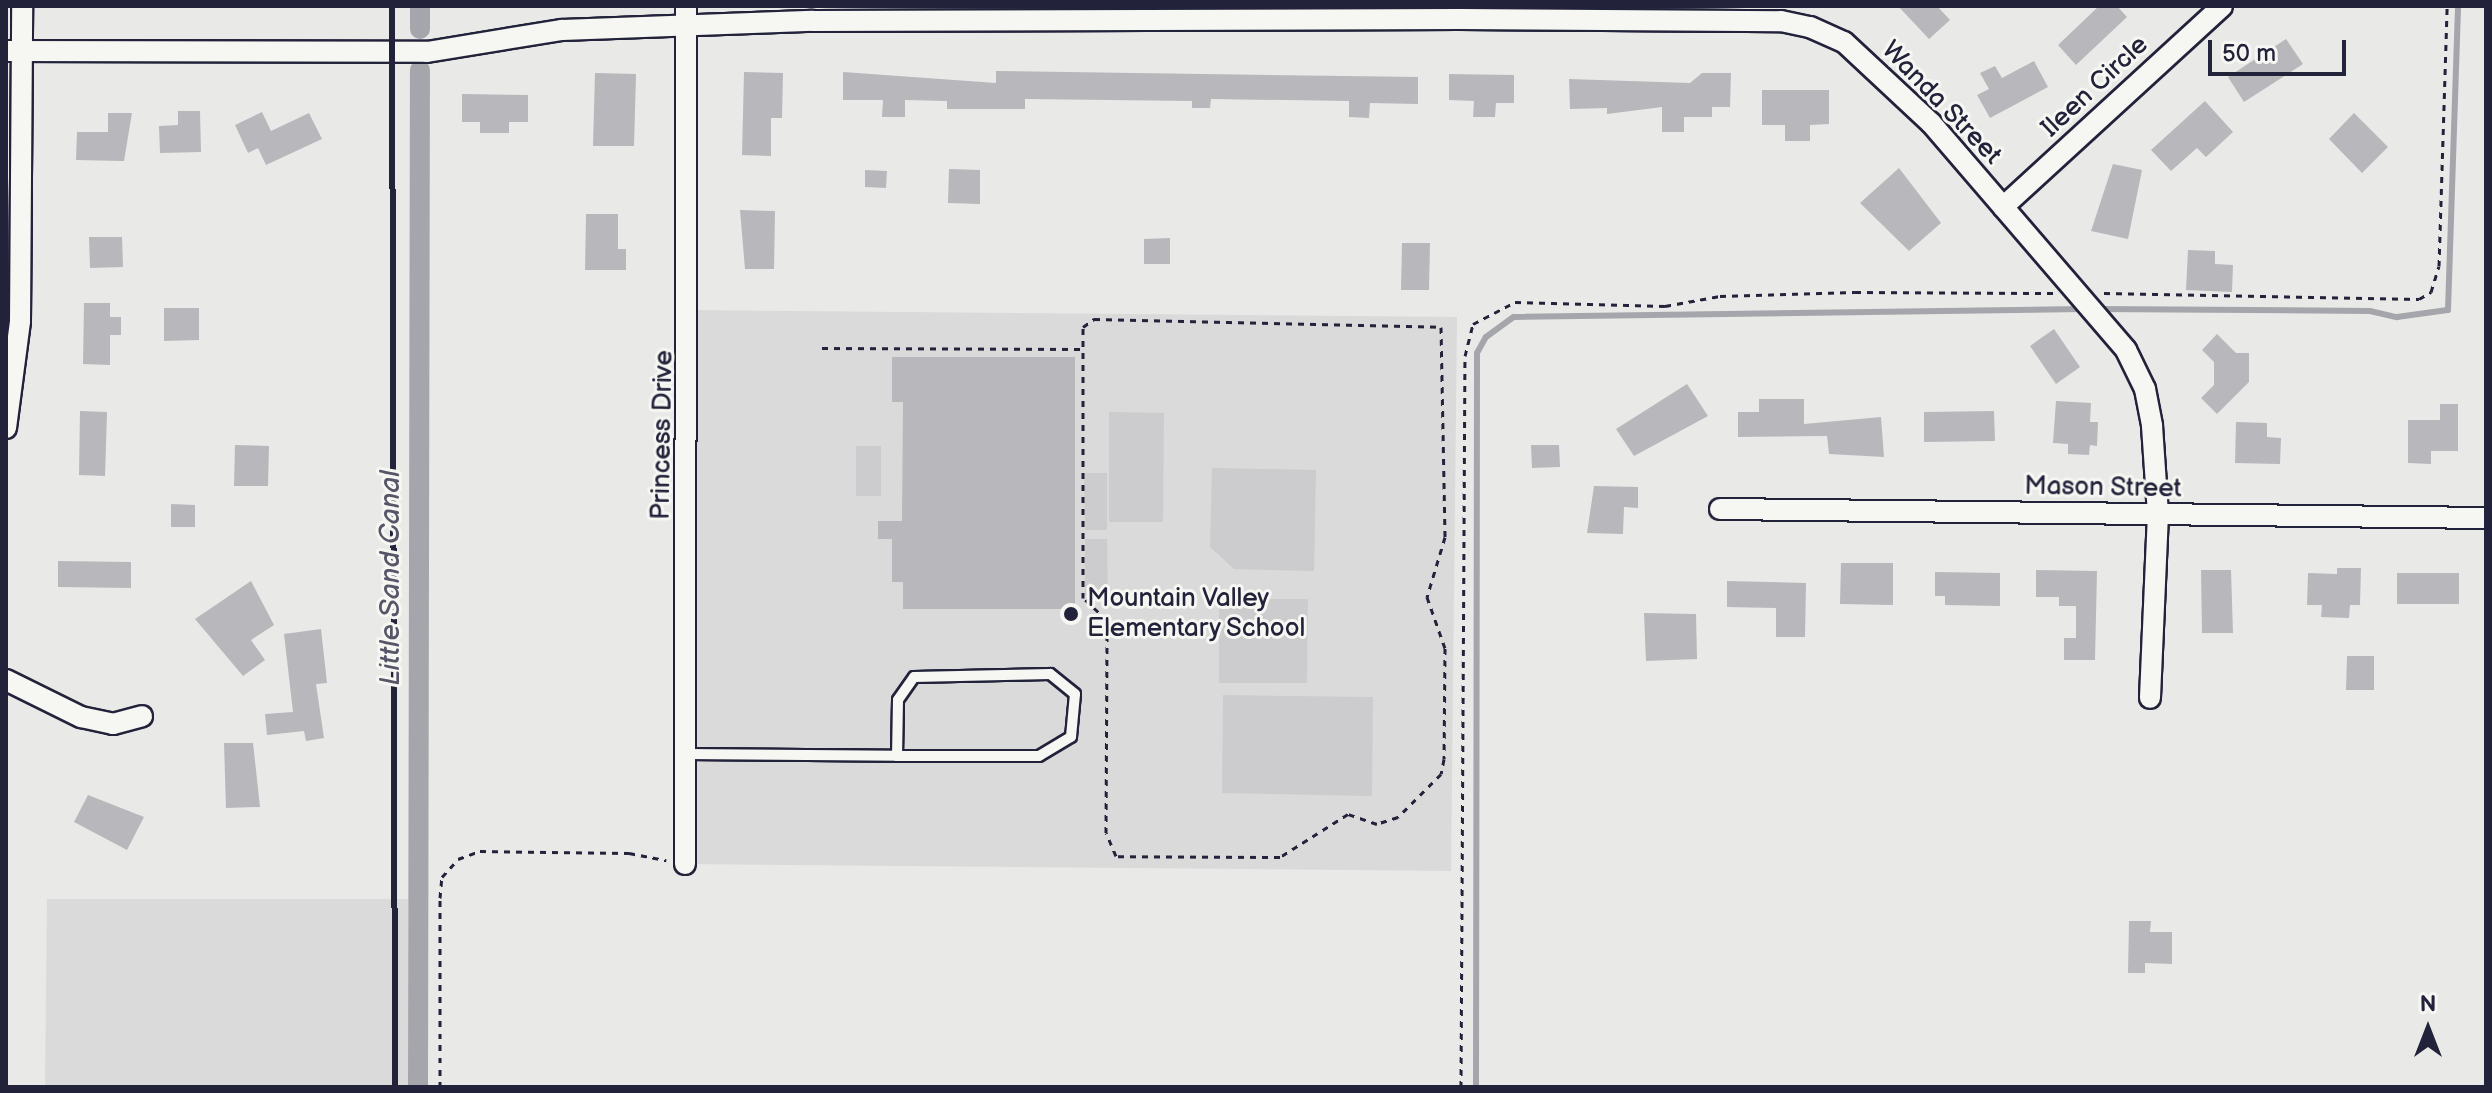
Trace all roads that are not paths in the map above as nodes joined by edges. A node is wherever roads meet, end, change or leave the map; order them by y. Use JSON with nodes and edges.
{"nodes":[{"id":1,"x":22,"y":6,"type":"edge"},
{"id":2,"x":2222,"y":6,"type":"edge"},
{"id":3,"x":686,"y":16,"type":"edge"},
{"id":4,"x":14,"y":51,"type":"edge"},
{"id":5,"x":2003,"y":207,"type":"junction"},
{"id":6,"x":6,"y":428,"type":"edge"},
{"id":7,"x":1720,"y":509,"type":"dead end"},
{"id":8,"x":2158,"y":514,"type":"junction"},
{"id":9,"x":2486,"y":518,"type":"edge"},
{"id":10,"x":6,"y":680,"type":"edge"},
{"id":11,"x":2150,"y":698,"type":"dead end"},
{"id":12,"x":142,"y":716,"type":"dead end"},
{"id":13,"x":686,"y":754,"type":"junction"},
{"id":14,"x":897,"y":756,"type":"junction"},
{"id":15,"x":685,"y":864,"type":"road end"}],
"edges":[{"from":1,"to":4,"type":"street"},
{"from":2,"to":5,"type":"street","name":"Ileen Circle"},
{"from":3,"to":4,"type":"street","name":"Wanda Street"},
{"from":3,"to":5,"type":"street","name":"Wanda Street"},
{"from":3,"to":13,"type":"street","name":"Princess Drive"},
{"from":4,"to":6,"type":"street"},
{"from":5,"to":8,"type":"street","name":"Wanda Street"},
{"from":7,"to":8,"type":"street","name":"Mason Street"},
{"from":8,"to":9,"type":"street","name":"Mason Street"},
{"from":8,"to":11,"type":"street","name":"Wanda Street"},
{"from":10,"to":12,"type":"street"},
{"from":13,"to":14,"type":"lane"},
{"from":13,"to":15,"type":"street","name":"Princess Drive"},
{"from":14,"to":14,"type":"lane"}]}
